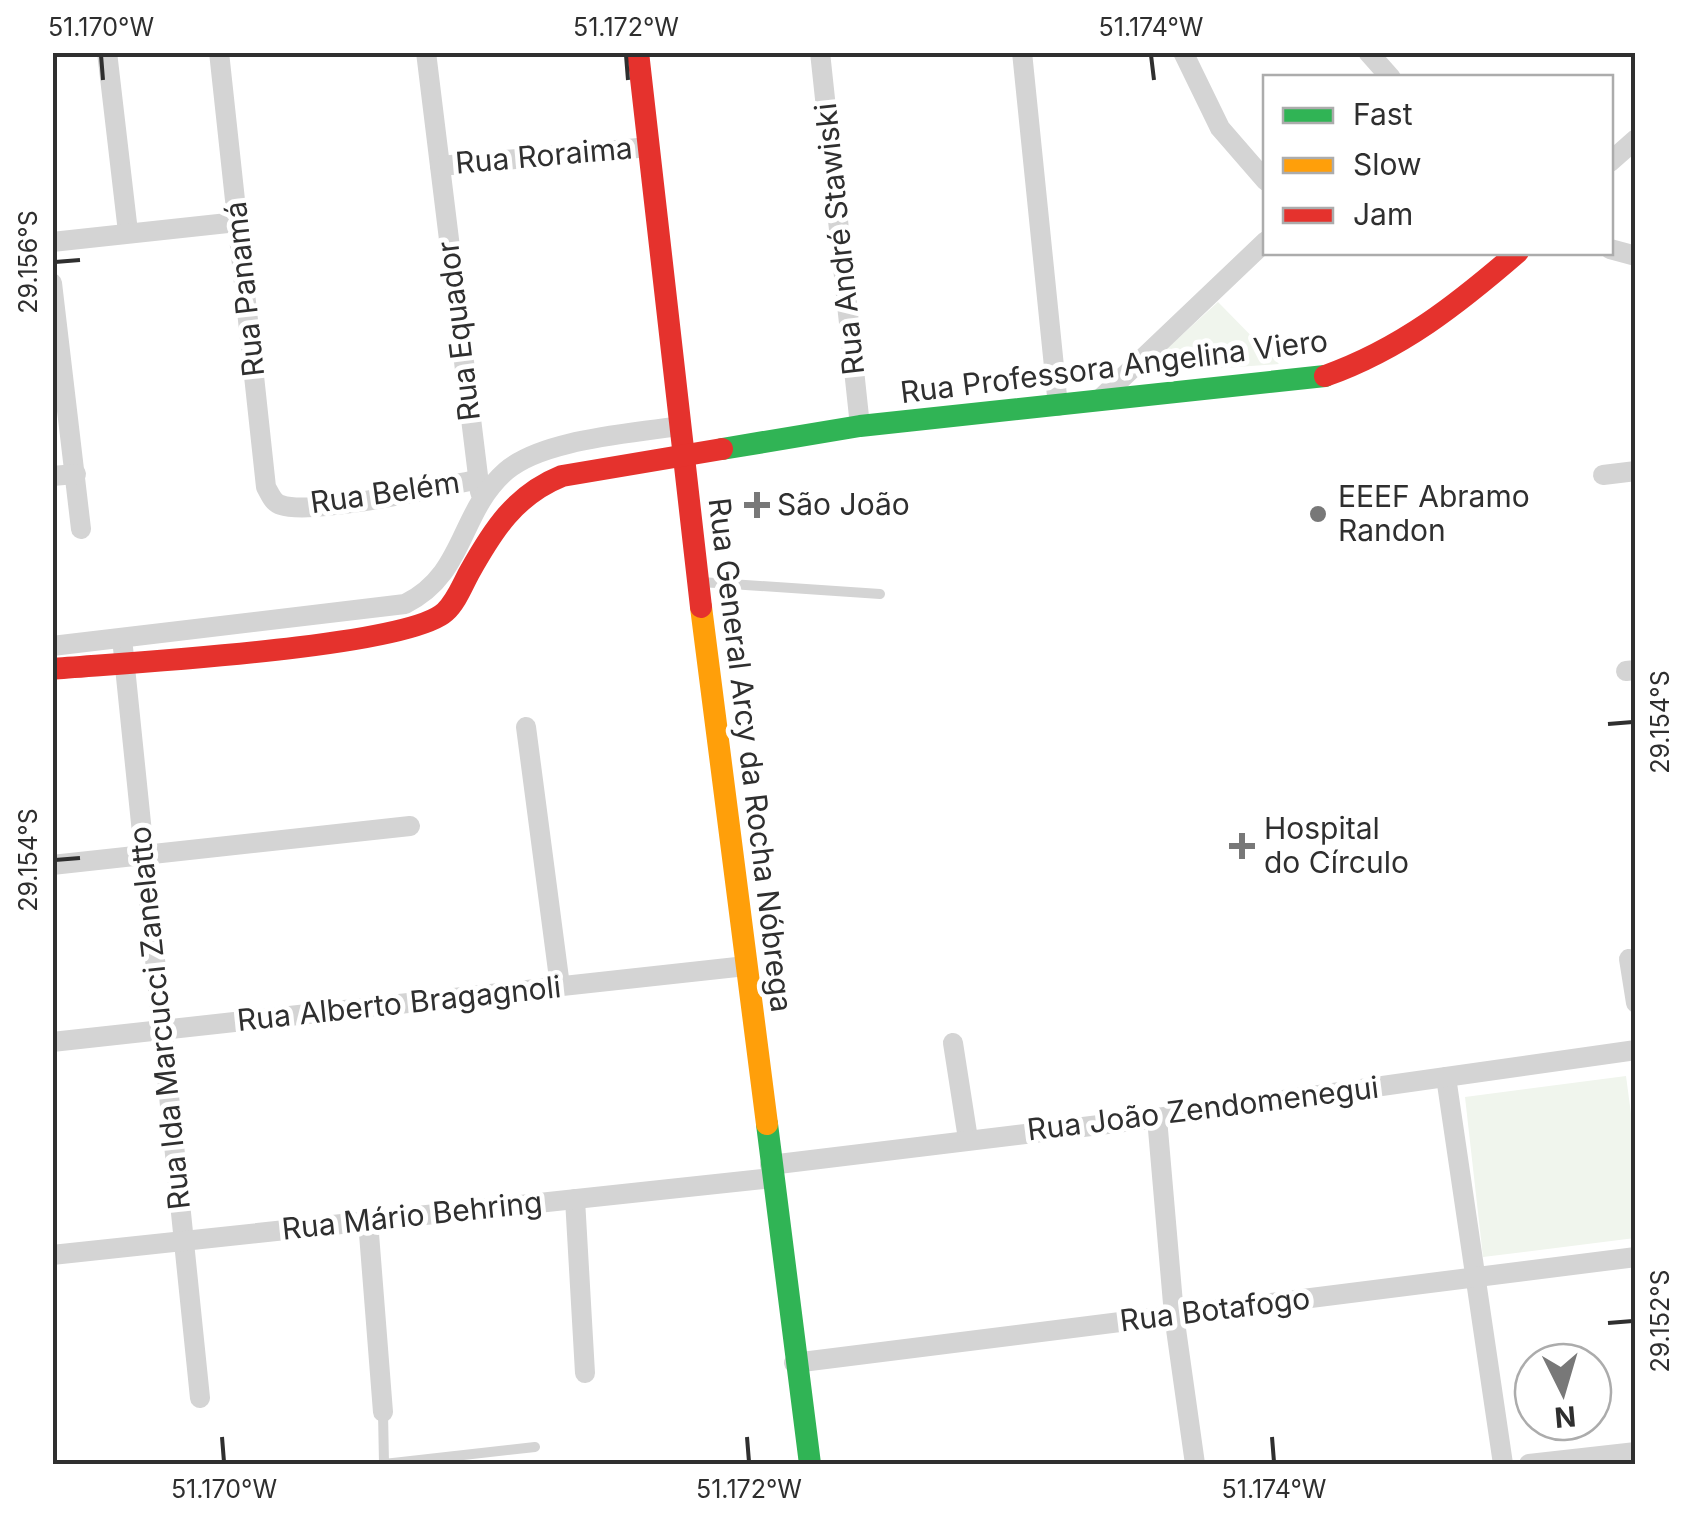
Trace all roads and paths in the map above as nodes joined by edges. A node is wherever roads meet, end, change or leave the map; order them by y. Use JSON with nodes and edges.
{"nodes":[{"id":1,"x":107,"y":52,"type":"edge"},
{"id":2,"x":219,"y":52,"type":"edge"},
{"id":3,"x":426,"y":52,"type":"edge"},
{"id":4,"x":638,"y":52,"type":"edge"},
{"id":5,"x":820,"y":52,"type":"edge"},
{"id":6,"x":1022,"y":52,"type":"edge"},
{"id":7,"x":1184,"y":52,"type":"edge"},
{"id":8,"x":1368,"y":52,"type":"edge"},
{"id":9,"x":1389,"y":75,"type":"edge"},
{"id":10,"x":1636,"y":139,"type":"edge"},
{"id":11,"x":649,"y":147,"type":"junction"},
{"id":12,"x":1613,"y":159,"type":"edge"},
{"id":13,"x":440,"y":166,"type":"junction"},
{"id":14,"x":1263,"y":178,"type":"edge"},
{"id":15,"x":237,"y":222,"type":"junction"},
{"id":16,"x":128,"y":232,"type":"junction"},
{"id":17,"x":52,"y":242,"type":"edge"},
{"id":18,"x":1263,"y":243,"type":"edge"},
{"id":19,"x":1514,"y":255,"type":"edge"},
{"id":20,"x":53,"y":284,"type":"edge"},
{"id":21,"x":1098,"y":401,"type":"junction"},
{"id":22,"x":1058,"y":406,"type":"junction"},
{"id":23,"x":678,"y":426,"type":"junction"},
{"id":24,"x":860,"y":426,"type":"junction"},
{"id":25,"x":553,"y":448,"type":"junction"},
{"id":26,"x":682,"y":452,"type":"junction"},
{"id":27,"x":1636,"y":471,"type":"edge"},
{"id":28,"x":76,"y":474,"type":"junction"},
{"id":29,"x":1602,"y":475,"type":"dead end"},
{"id":30,"x":52,"y":476,"type":"edge"},
{"id":31,"x":562,"y":476,"type":"junction"},
{"id":32,"x":479,"y":488,"type":"junction"},
{"id":33,"x":294,"y":506,"type":"joint"},
{"id":34,"x":496,"y":523,"type":"junction"},
{"id":35,"x":81,"y":529,"type":"dead end"},
{"id":36,"x":698,"y":582,"type":"junction"},
{"id":37,"x":450,"y":585,"type":"junction"},
{"id":38,"x":880,"y":594,"type":"dead end"},
{"id":39,"x":386,"y":609,"type":"junction"},
{"id":40,"x":322,"y":616,"type":"junction"},
{"id":41,"x":390,"y":633,"type":"junction"},
{"id":42,"x":324,"y":642,"type":"junction"},
{"id":43,"x":52,"y":646,"type":"edge"},
{"id":44,"x":123,"y":649,"type":"junction"},
{"id":45,"x":52,"y":669,"type":"edge"},
{"id":46,"x":526,"y":727,"type":"dead end"},
{"id":47,"x":410,"y":826,"type":"dead end"},
{"id":48,"x":144,"y":854,"type":"junction"},
{"id":49,"x":52,"y":865,"type":"edge"},
{"id":50,"x":1630,"y":960,"type":"dead end"},
{"id":51,"x":746,"y":966,"type":"junction"},
{"id":52,"x":560,"y":986,"type":"junction"},
{"id":53,"x":1636,"y":1003,"type":"edge"},
{"id":54,"x":166,"y":1030,"type":"junction"},
{"id":55,"x":52,"y":1042,"type":"edge"},
{"id":56,"x":953,"y":1044,"type":"dead end"},
{"id":57,"x":1636,"y":1050,"type":"edge"},
{"id":58,"x":1446,"y":1077,"type":"junction"},
{"id":59,"x":1158,"y":1118,"type":"junction"},
{"id":60,"x":968,"y":1139,"type":"junction"},
{"id":61,"x":771,"y":1171,"type":"junction"},
{"id":62,"x":574,"y":1199,"type":"junction"},
{"id":63,"x":368,"y":1221,"type":"junction"},
{"id":64,"x":183,"y":1241,"type":"junction"},
{"id":65,"x":52,"y":1256,"type":"edge"},
{"id":66,"x":1636,"y":1257,"type":"edge"},
{"id":67,"x":1473,"y":1278,"type":"junction"},
{"id":68,"x":1174,"y":1315,"type":"junction"},
{"id":69,"x":794,"y":1362,"type":"junction"},
{"id":70,"x":585,"y":1373,"type":"dead end"},
{"id":71,"x":200,"y":1398,"type":"dead end"},
{"id":72,"x":382,"y":1412,"type":"joint"},
{"id":73,"x":534,"y":1447,"type":"dead end"},
{"id":74,"x":1636,"y":1452,"type":"edge"},
{"id":75,"x":384,"y":1464,"type":"edge"},
{"id":76,"x":810,"y":1464,"type":"edge"},
{"id":77,"x":1196,"y":1464,"type":"edge"},
{"id":78,"x":1503,"y":1464,"type":"edge"},
{"id":79,"x":1530,"y":1464,"type":"edge"}],
"edges":[{"from":1,"to":16,"type":"street"},
{"from":2,"to":15,"type":"street","name":"Rua Panamá"},
{"from":3,"to":13,"type":"street","name":"Rua Equador"},
{"from":4,"to":11,"type":"street","name":"Rua General Arcy da Rocha Nóbrega"},
{"from":5,"to":24,"type":"street","name":"Rua André Stawiski"},
{"from":6,"to":22,"type":"street"},
{"from":7,"to":14,"type":"street"},
{"from":8,"to":9,"type":"street"},
{"from":10,"to":12,"type":"street"},
{"from":11,"to":13,"type":"street","name":"Rua Roraima"},
{"from":11,"to":23,"type":"street","name":"Rua General Arcy da Rocha Nóbrega"},
{"from":13,"to":32,"type":"street","name":"Rua Equador"},
{"from":15,"to":16,"type":"street"},
{"from":15,"to":33,"type":"street","name":"Rua Panamá"},
{"from":16,"to":17,"type":"street"},
{"from":18,"to":21,"type":"street"},
{"from":19,"to":21,"type":"street","name":"Rua Professora Angelina Viero"},
{"from":20,"to":28,"type":"street"},
{"from":21,"to":22,"type":"street","name":"Rua Professora Angelina Viero"},
{"from":22,"to":24,"type":"street","name":"Rua Professora Angelina Viero"},
{"from":23,"to":25,"type":"street"},
{"from":23,"to":26,"type":"street","name":"Rua General Arcy da Rocha Nóbrega"},
{"from":24,"to":26,"type":"street","name":"Rua Professora Angelina Viero"},
{"from":25,"to":31,"type":"street"},
{"from":25,"to":32,"type":"street"},
{"from":26,"to":31,"type":"street","name":"Rua Professora Angelina Viero"},
{"from":26,"to":36,"type":"street","name":"Rua General Arcy da Rocha Nóbrega"},
{"from":27,"to":29,"type":"street"},
{"from":28,"to":30,"type":"street"},
{"from":28,"to":35,"type":"street"},
{"from":31,"to":34,"type":"street","name":"Rua Professora Angelina Viero"},
{"from":32,"to":33,"type":"street","name":"Rua Belém"},
{"from":32,"to":34,"type":"street"},
{"from":32,"to":37,"type":"street"},
{"from":34,"to":37,"type":"street","name":"Rua Professora Angelina Viero"},
{"from":36,"to":38,"type":"lane"},
{"from":36,"to":51,"type":"street","name":"Rua General Arcy da Rocha Nóbrega"},
{"from":37,"to":39,"type":"street"},
{"from":37,"to":41,"type":"street","name":"Rua Professora Angelina Viero"},
{"from":39,"to":40,"type":"street"},
{"from":39,"to":41,"type":"street"},
{"from":40,"to":42,"type":"street"},
{"from":40,"to":44,"type":"street"},
{"from":41,"to":42,"type":"street","name":"Rua Professora Angelina Viero"},
{"from":42,"to":44,"type":"street","name":"Rua Professora Angelina Viero"},
{"from":43,"to":44,"type":"street"},
{"from":44,"to":45,"type":"street","name":"Rua Professora Angelina Viero"},
{"from":44,"to":48,"type":"street","name":"Rua Ida Marcucci Zanelatto"},
{"from":46,"to":52,"type":"street"},
{"from":47,"to":48,"type":"street"},
{"from":48,"to":49,"type":"street"},
{"from":48,"to":54,"type":"street","name":"Rua Ida Marcucci Zanelatto"},
{"from":50,"to":53,"type":"street"},
{"from":51,"to":52,"type":"street","name":"Rua Alberto Bragagnoli"},
{"from":51,"to":61,"type":"street","name":"Rua General Arcy da Rocha Nóbrega"},
{"from":52,"to":54,"type":"street","name":"Rua Alberto Bragagnoli"},
{"from":54,"to":55,"type":"street","name":"Rua Alberto Bragagnoli"},
{"from":54,"to":64,"type":"street","name":"Rua Ida Marcucci Zanelatto"},
{"from":56,"to":60,"type":"street"},
{"from":57,"to":58,"type":"street","name":"Rua João Zendomenegui"},
{"from":58,"to":59,"type":"street","name":"Rua João Zendomenegui"},
{"from":58,"to":67,"type":"street"},
{"from":59,"to":60,"type":"street","name":"Rua João Zendomenegui"},
{"from":59,"to":68,"type":"street"},
{"from":60,"to":61,"type":"street","name":"Rua João Zendomenegui"},
{"from":61,"to":62,"type":"street","name":"Rua Mário Behring"},
{"from":61,"to":69,"type":"street","name":"Rua General Arcy da Rocha Nóbrega"},
{"from":62,"to":63,"type":"street","name":"Rua Mário Behring"},
{"from":62,"to":70,"type":"street"},
{"from":63,"to":64,"type":"street","name":"Rua Mário Behring"},
{"from":63,"to":72,"type":"street"},
{"from":64,"to":65,"type":"street","name":"Rua Mário Behring"},
{"from":64,"to":71,"type":"street","name":"Rua Ida Marcucci Zanelatto"},
{"from":66,"to":67,"type":"street","name":"Rua Botafogo"},
{"from":67,"to":68,"type":"street","name":"Rua Botafogo"},
{"from":67,"to":78,"type":"street"},
{"from":68,"to":69,"type":"street","name":"Rua Botafogo"},
{"from":68,"to":77,"type":"street"},
{"from":69,"to":76,"type":"street","name":"Rua General Arcy da Rocha Nóbrega"},
{"from":72,"to":75,"type":"lane"},
{"from":73,"to":75,"type":"lane"},
{"from":74,"to":79,"type":"street"}]}
